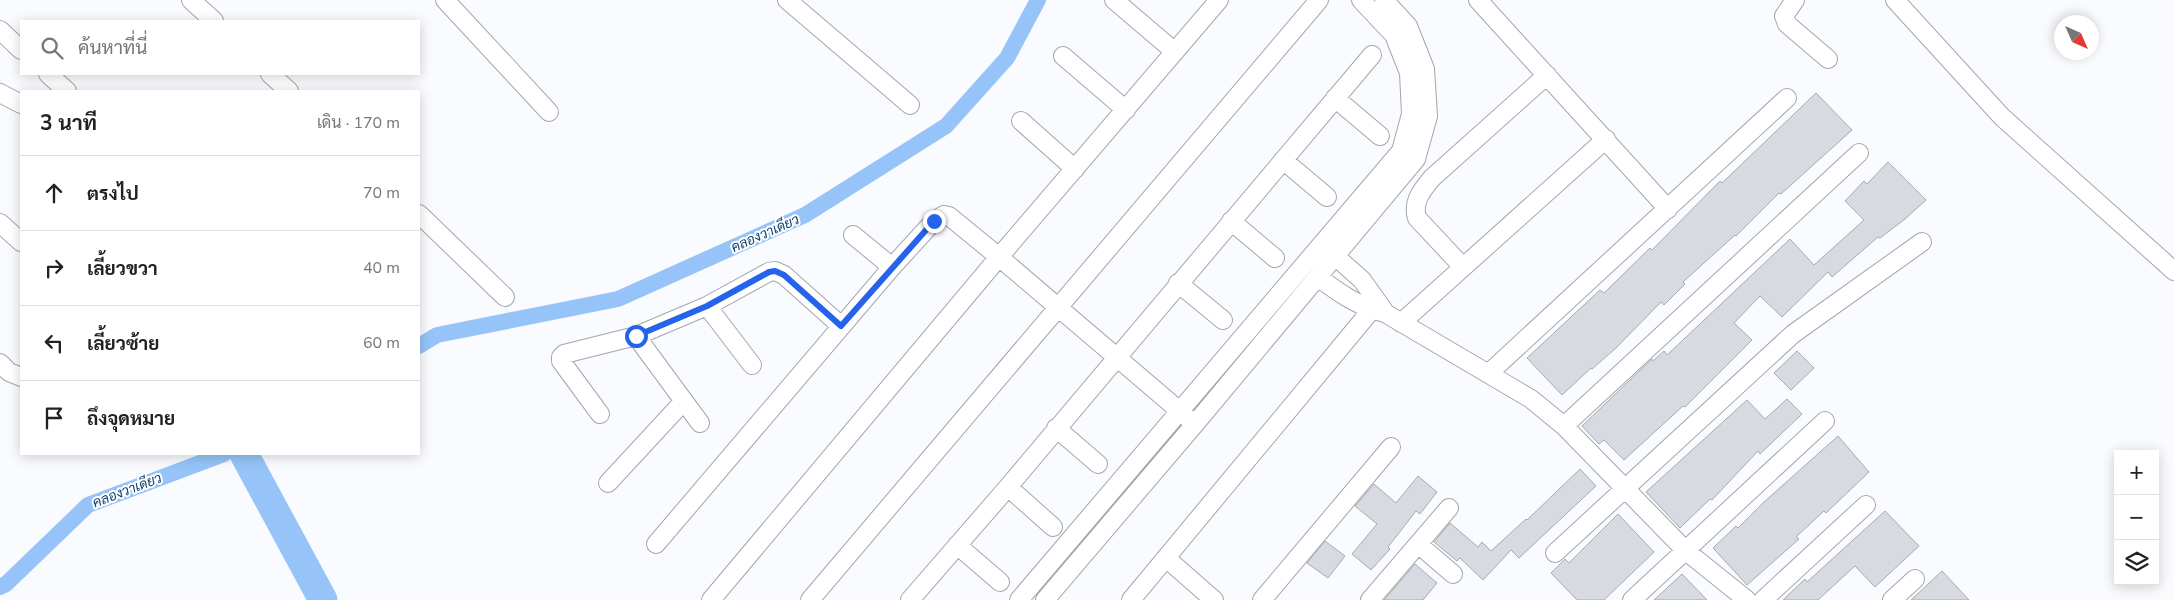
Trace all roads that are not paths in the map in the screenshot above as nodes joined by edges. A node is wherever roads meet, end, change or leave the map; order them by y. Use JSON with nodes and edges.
{"nodes":[{"id":1,"x":191,"y":0,"type":"edge"},
{"id":2,"x":445,"y":0,"type":"edge"},
{"id":3,"x":786,"y":0,"type":"edge"},
{"id":4,"x":1114,"y":0,"type":"edge"},
{"id":5,"x":1220,"y":0,"type":"edge"},
{"id":6,"x":1319,"y":0,"type":"edge"},
{"id":7,"x":1361,"y":0,"type":"edge"},
{"id":8,"x":1384,"y":0,"type":"edge"},
{"id":9,"x":1478,"y":0,"type":"edge"},
{"id":10,"x":1795,"y":0,"type":"edge"},
{"id":11,"x":1895,"y":0,"type":"edge"},
{"id":12,"x":213,"y":20,"type":"edge"},
{"id":13,"x":0,"y":30,"type":"edge"},
{"id":14,"x":20,"y":49,"type":"edge"},
{"id":15,"x":1175,"y":52,"type":"junction"},
{"id":16,"x":1372,"y":55,"type":"dead end"},
{"id":17,"x":1063,"y":56,"type":"dead end"},
{"id":18,"x":1828,"y":60,"type":"dead end"},
{"id":19,"x":49,"y":75,"type":"edge"},
{"id":20,"x":271,"y":75,"type":"edge"},
{"id":21,"x":1547,"y":75,"type":"junction"},
{"id":22,"x":66,"y":90,"type":"edge"},
{"id":23,"x":288,"y":90,"type":"edge"},
{"id":24,"x":0,"y":93,"type":"edge"},
{"id":25,"x":1335,"y":98,"type":"junction"},
{"id":26,"x":1787,"y":98,"type":"dead end"},
{"id":27,"x":20,"y":103,"type":"edge"},
{"id":28,"x":910,"y":105,"type":"dead end"},
{"id":29,"x":1126,"y":110,"type":"junction"},
{"id":30,"x":549,"y":112,"type":"dead end"},
{"id":31,"x":1020,"y":121,"type":"dead end"},
{"id":32,"x":1380,"y":136,"type":"dead end"},
{"id":33,"x":1606,"y":139,"type":"junction"},
{"id":34,"x":1859,"y":153,"type":"dead end"},
{"id":35,"x":1283,"y":160,"type":"junction"},
{"id":36,"x":1076,"y":169,"type":"junction"},
{"id":37,"x":1327,"y":198,"type":"dead end"},
{"id":38,"x":1668,"y":209,"type":"junction"},
{"id":39,"x":420,"y":215,"type":"edge"},
{"id":40,"x":1231,"y":221,"type":"junction"},
{"id":41,"x":0,"y":223,"type":"edge"},
{"id":42,"x":853,"y":235,"type":"dead end"},
{"id":43,"x":20,"y":241,"type":"edge"},
{"id":44,"x":1922,"y":242,"type":"dead end"},
{"id":45,"x":999,"y":257,"type":"junction"},
{"id":46,"x":1275,"y":258,"type":"dead end"},
{"id":47,"x":1323,"y":263,"type":"junction"},
{"id":48,"x":1462,"y":266,"type":"junction"},
{"id":49,"x":892,"y":267,"type":"junction"},
{"id":50,"x":2174,"y":271,"type":"edge"},
{"id":51,"x":1178,"y":283,"type":"junction"},
{"id":52,"x":505,"y":296,"type":"dead end"},
{"id":53,"x":707,"y":306,"type":"junction"},
{"id":54,"x":1059,"y":308,"type":"junction"},
{"id":55,"x":1378,"y":308,"type":"junction"},
{"id":56,"x":1222,"y":320,"type":"dead end"},
{"id":57,"x":1401,"y":323,"type":"junction"},
{"id":58,"x":841,"y":326,"type":"junction"},
{"id":59,"x":636,"y":336,"type":"junction"},
{"id":60,"x":1117,"y":356,"type":"junction"},
{"id":61,"x":0,"y":363,"type":"edge"},
{"id":62,"x":752,"y":365,"type":"dead end"},
{"id":63,"x":1489,"y":373,"type":"junction"},
{"id":64,"x":20,"y":377,"type":"edge"},
{"id":65,"x":683,"y":402,"type":"junction"},
{"id":66,"x":1181,"y":412,"type":"junction"},
{"id":67,"x":600,"y":414,"type":"dead end"},
{"id":68,"x":1825,"y":421,"type":"dead end"},
{"id":69,"x":700,"y":423,"type":"dead end"},
{"id":70,"x":1195,"y":424,"type":"junction"},
{"id":71,"x":1564,"y":426,"type":"junction"},
{"id":72,"x":1056,"y":428,"type":"junction"},
{"id":73,"x":1391,"y":447,"type":"dead end"},
{"id":74,"x":1098,"y":464,"type":"dead end"},
{"id":75,"x":608,"y":483,"type":"dead end"},
{"id":76,"x":1008,"y":487,"type":"junction"},
{"id":77,"x":1624,"y":489,"type":"junction"},
{"id":78,"x":1866,"y":504,"type":"dead end"},
{"id":79,"x":1449,"y":508,"type":"dead end"},
{"id":80,"x":1053,"y":527,"type":"dead end"},
{"id":81,"x":656,"y":544,"type":"dead end"},
{"id":82,"x":1418,"y":544,"type":"junction"},
{"id":83,"x":957,"y":545,"type":"junction"},
{"id":84,"x":1686,"y":551,"type":"junction"},
{"id":85,"x":1555,"y":553,"type":"dead end"},
{"id":86,"x":1166,"y":558,"type":"junction"},
{"id":87,"x":1453,"y":574,"type":"dead end"},
{"id":88,"x":1915,"y":579,"type":"dead end"},
{"id":89,"x":1000,"y":582,"type":"dead end"},
{"id":90,"x":711,"y":600,"type":"edge"},
{"id":91,"x":810,"y":600,"type":"edge"},
{"id":92,"x":910,"y":600,"type":"edge"},
{"id":93,"x":1019,"y":600,"type":"edge"},
{"id":94,"x":1044,"y":600,"type":"edge"},
{"id":95,"x":1132,"y":600,"type":"edge"},
{"id":96,"x":1214,"y":600,"type":"edge"},
{"id":97,"x":1262,"y":600,"type":"edge"},
{"id":98,"x":1370,"y":600,"type":"edge"},
{"id":99,"x":1632,"y":600,"type":"edge"},
{"id":100,"x":1747,"y":600,"type":"edge"},
{"id":101,"x":1763,"y":600,"type":"edge"},
{"id":102,"x":1892,"y":600,"type":"edge"}],
"edges":[{"from":1,"to":12,"type":"street"},
{"from":2,"to":30,"type":"street"},
{"from":3,"to":28,"type":"street"},
{"from":4,"to":15,"type":"street"},
{"from":5,"to":15,"type":"street"},
{"from":6,"to":54,"type":"street"},
{"from":7,"to":47,"type":"street"},
{"from":8,"to":47,"type":"street"},
{"from":9,"to":21,"type":"street"},
{"from":10,"to":18,"type":"street"},
{"from":11,"to":50,"type":"street"},
{"from":13,"to":14,"type":"street"},
{"from":15,"to":29,"type":"street"},
{"from":16,"to":25,"type":"street"},
{"from":17,"to":29,"type":"street"},
{"from":19,"to":22,"type":"street"},
{"from":20,"to":23,"type":"street"},
{"from":21,"to":33,"type":"street"},
{"from":21,"to":48,"type":"street"},
{"from":24,"to":27,"type":"street"},
{"from":25,"to":32,"type":"street"},
{"from":25,"to":35,"type":"street"},
{"from":26,"to":38,"type":"street"},
{"from":29,"to":36,"type":"street"},
{"from":31,"to":36,"type":"street"},
{"from":33,"to":38,"type":"street"},
{"from":33,"to":48,"type":"street"},
{"from":34,"to":71,"type":"street"},
{"from":35,"to":37,"type":"street"},
{"from":35,"to":40,"type":"street"},
{"from":36,"to":45,"type":"street"},
{"from":38,"to":63,"type":"street"},
{"from":39,"to":52,"type":"street"},
{"from":40,"to":46,"type":"street"},
{"from":40,"to":51,"type":"street"},
{"from":41,"to":43,"type":"street"},
{"from":42,"to":49,"type":"street"},
{"from":44,"to":77,"type":"street"},
{"from":45,"to":49,"type":"street"},
{"from":45,"to":54,"type":"street"},
{"from":45,"to":90,"type":"street"},
{"from":47,"to":55,"type":"street"},
{"from":47,"to":55,"type":"street"},
{"from":47,"to":66,"type":"street"},
{"from":47,"to":70,"type":"street"},
{"from":48,"to":57,"type":"street"},
{"from":49,"to":58,"type":"street"},
{"from":51,"to":56,"type":"street"},
{"from":51,"to":60,"type":"street"},
{"from":53,"to":58,"type":"street"},
{"from":53,"to":59,"type":"street"},
{"from":53,"to":62,"type":"street"},
{"from":54,"to":60,"type":"street"},
{"from":54,"to":91,"type":"street"},
{"from":55,"to":57,"type":"street"},
{"from":55,"to":86,"type":"street"},
{"from":57,"to":63,"type":"street"},
{"from":58,"to":81,"type":"street"},
{"from":59,"to":65,"type":"street"},
{"from":59,"to":67,"type":"street"},
{"from":60,"to":66,"type":"street"},
{"from":60,"to":72,"type":"street"},
{"from":61,"to":64,"type":"street"},
{"from":63,"to":71,"type":"street"},
{"from":65,"to":69,"type":"street"},
{"from":65,"to":75,"type":"street"},
{"from":66,"to":70,"type":"street"},
{"from":66,"to":93,"type":"street"},
{"from":68,"to":84,"type":"street"},
{"from":70,"to":94,"type":"street"},
{"from":71,"to":77,"type":"street"},
{"from":72,"to":74,"type":"street"},
{"from":72,"to":76,"type":"street"},
{"from":73,"to":97,"type":"street"},
{"from":76,"to":80,"type":"street"},
{"from":76,"to":83,"type":"street"},
{"from":77,"to":84,"type":"street"},
{"from":77,"to":85,"type":"street"},
{"from":78,"to":101,"type":"street"},
{"from":79,"to":82,"type":"street"},
{"from":82,"to":87,"type":"street"},
{"from":82,"to":98,"type":"street"},
{"from":83,"to":89,"type":"street"},
{"from":83,"to":92,"type":"street"},
{"from":84,"to":99,"type":"street"},
{"from":84,"to":100,"type":"street"},
{"from":86,"to":95,"type":"street"},
{"from":86,"to":96,"type":"street"},
{"from":88,"to":102,"type":"street"}]}
